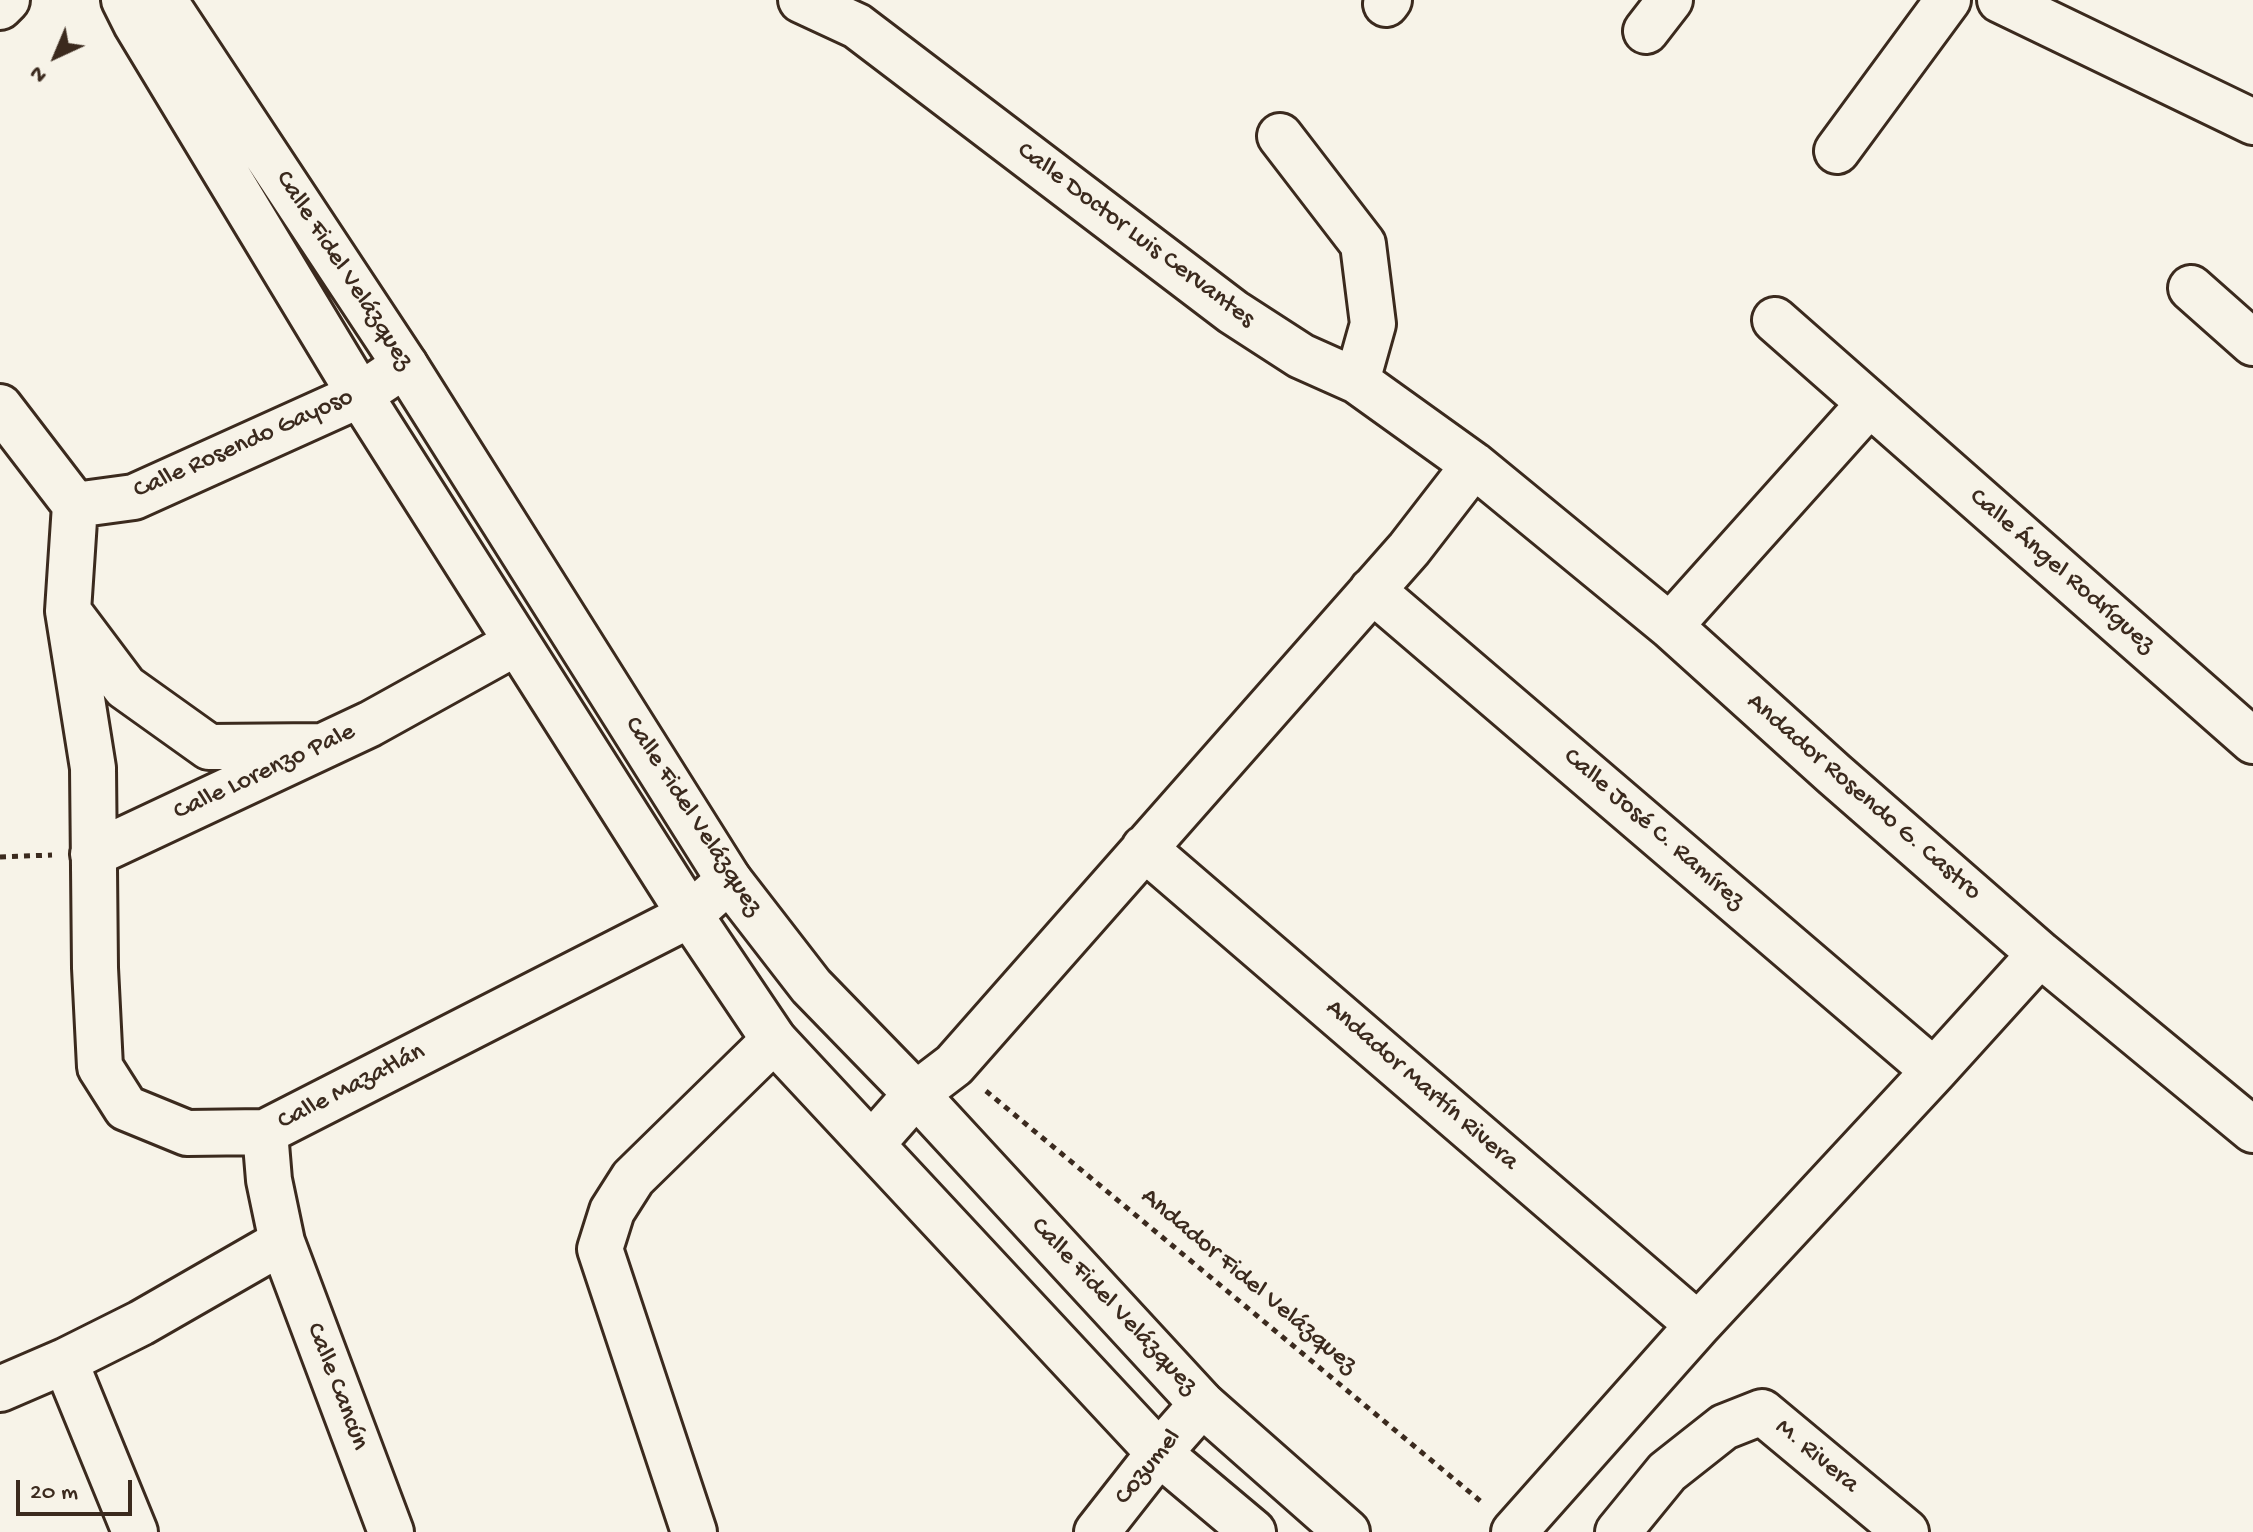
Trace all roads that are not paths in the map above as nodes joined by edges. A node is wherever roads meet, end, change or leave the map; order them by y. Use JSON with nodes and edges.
{"nodes":[{"id":1,"x":7,"y":0,"type":"edge"},
{"id":2,"x":124,"y":0,"type":"edge"},
{"id":3,"x":164,"y":0,"type":"edge"},
{"id":4,"x":801,"y":0,"type":"edge"},
{"id":5,"x":1948,"y":0,"type":"edge"},
{"id":6,"x":2000,"y":0,"type":"edge"},
{"id":7,"x":0,"y":7,"type":"edge"},
{"id":8,"x":2253,"y":122,"type":"edge"},
{"id":9,"x":1280,"y":136,"type":"dead end"},
{"id":10,"x":1837,"y":151,"type":"dead end"},
{"id":11,"x":2191,"y":288,"type":"dead end"},
{"id":12,"x":1775,"y":320,"type":"dead end"},
{"id":13,"x":2253,"y":343,"type":"edge"},
{"id":14,"x":405,"y":365,"type":"junction"},
{"id":15,"x":1357,"y":381,"type":"junction"},
{"id":16,"x":360,"y":395,"type":"junction"},
{"id":17,"x":1869,"y":404,"type":"junction"},
{"id":18,"x":0,"y":407,"type":"edge"},
{"id":19,"x":1474,"y":465,"type":"junction"},
{"id":20,"x":75,"y":505,"type":"junction"},
{"id":21,"x":1372,"y":590,"type":"junction"},
{"id":22,"x":68,"y":611,"type":"junction"},
{"id":23,"x":1670,"y":626,"type":"junction"},
{"id":24,"x":516,"y":643,"type":"junction"},
{"id":25,"x":2253,"y":741,"type":"edge"},
{"id":26,"x":322,"y":746,"type":"junction"},
{"id":27,"x":1144,"y":848,"type":"junction"},
{"id":28,"x":93,"y":854,"type":"junction"},
{"id":29,"x":729,"y":880,"type":"junction"},
{"id":30,"x":690,"y":915,"type":"junction"},
{"id":31,"x":2040,"y":954,"type":"junction"},
{"id":32,"x":774,"y":1040,"type":"junction"},
{"id":33,"x":1934,"y":1071,"type":"junction"},
{"id":34,"x":916,"y":1094,"type":"junction"},
{"id":35,"x":2253,"y":1130,"type":"edge"},
{"id":36,"x":265,"y":1132,"type":"junction"},
{"id":37,"x":872,"y":1144,"type":"junction"},
{"id":38,"x":282,"y":1242,"type":"junction"},
{"id":39,"x":1698,"y":1325,"type":"junction"},
{"id":40,"x":65,"y":1361,"type":"junction"},
{"id":41,"x":0,"y":1389,"type":"edge"},
{"id":42,"x":1202,"y":1404,"type":"junction"},
{"id":43,"x":1159,"y":1453,"type":"junction"},
{"id":44,"x":1515,"y":1531,"type":"edge"},
{"id":45,"x":135,"y":1532,"type":"edge"},
{"id":46,"x":391,"y":1532,"type":"edge"},
{"id":47,"x":694,"y":1532,"type":"edge"},
{"id":48,"x":1097,"y":1532,"type":"edge"},
{"id":49,"x":1253,"y":1532,"type":"edge"},
{"id":50,"x":1347,"y":1532,"type":"edge"},
{"id":51,"x":1618,"y":1532,"type":"edge"},
{"id":52,"x":1906,"y":1532,"type":"edge"}],
"edges":[{"from":1,"to":7,"type":"street"},
{"from":2,"to":16,"type":"street","name":"Calle Fidel Velázquez"},
{"from":3,"to":14,"type":"street","name":"Calle Fidel Velázquez"},
{"from":4,"to":15,"type":"street","name":"Calle Doctor Luis Cervantes"},
{"from":5,"to":10,"type":"street"},
{"from":6,"to":8,"type":"street"},
{"from":9,"to":15,"type":"street"},
{"from":11,"to":13,"type":"street"},
{"from":12,"to":17,"type":"street","name":"Calle Ángel Rodríguez"},
{"from":14,"to":16,"type":"street","name":"Calle Rosendo Gayoso"},
{"from":14,"to":29,"type":"street","name":"Calle Fidel Velázquez"},
{"from":15,"to":19,"type":"street","name":"Calle Doctor Luis Cervantes"},
{"from":16,"to":20,"type":"street","name":"Calle Rosendo Gayoso"},
{"from":16,"to":24,"type":"street","name":"Calle Fidel Velázquez"},
{"from":17,"to":23,"type":"street"},
{"from":17,"to":25,"type":"street","name":"Calle Ángel Rodríguez"},
{"from":18,"to":20,"type":"street"},
{"from":19,"to":21,"type":"street"},
{"from":19,"to":23,"type":"street","name":"Andador Rosendo G. Castro"},
{"from":20,"to":22,"type":"street"},
{"from":21,"to":27,"type":"street"},
{"from":21,"to":33,"type":"street","name":"Calle José C. Ramírez"},
{"from":22,"to":26,"type":"street"},
{"from":22,"to":28,"type":"street"},
{"from":23,"to":31,"type":"street","name":"Andador Rosendo G. Castro"},
{"from":24,"to":26,"type":"street","name":"Calle Lorenzo Pale"},
{"from":24,"to":30,"type":"street","name":"Calle Fidel Velázquez"},
{"from":26,"to":28,"type":"street","name":"Calle Lorenzo Pale"},
{"from":27,"to":34,"type":"street"},
{"from":27,"to":39,"type":"street","name":"Andador Martín Rivera"},
{"from":28,"to":36,"type":"street"},
{"from":29,"to":30,"type":"street","name":"Calle Mazatlán"},
{"from":29,"to":34,"type":"street","name":"Calle Fidel Velázquez"},
{"from":30,"to":32,"type":"street","name":"Calle Fidel Velázquez"},
{"from":30,"to":36,"type":"street","name":"Calle Mazatlán"},
{"from":31,"to":33,"type":"street"},
{"from":31,"to":35,"type":"street","name":"Andador Rosendo G. Castro"},
{"from":32,"to":37,"type":"street","name":"Calle Fidel Velázquez"},
{"from":32,"to":47,"type":"street"},
{"from":33,"to":39,"type":"street"},
{"from":34,"to":37,"type":"street"},
{"from":34,"to":42,"type":"street","name":"Calle Fidel Velázquez"},
{"from":36,"to":38,"type":"street","name":"Calle Mazatlán"},
{"from":37,"to":43,"type":"street","name":"Calle Fidel Velázquez"},
{"from":38,"to":40,"type":"street"},
{"from":38,"to":46,"type":"street","name":"Calle Cancún"},
{"from":39,"to":44,"type":"street"},
{"from":40,"to":41,"type":"street"},
{"from":40,"to":45,"type":"street"},
{"from":42,"to":43,"type":"street","name":"Cozumel"},
{"from":42,"to":50,"type":"street","name":"Calle Fidel Velázquez"},
{"from":43,"to":48,"type":"street","name":"Cozumel"},
{"from":43,"to":49,"type":"street","name":"Calle Fidel Velázquez"},
{"from":51,"to":52,"type":"street","name":"M. Rivera"}]}
